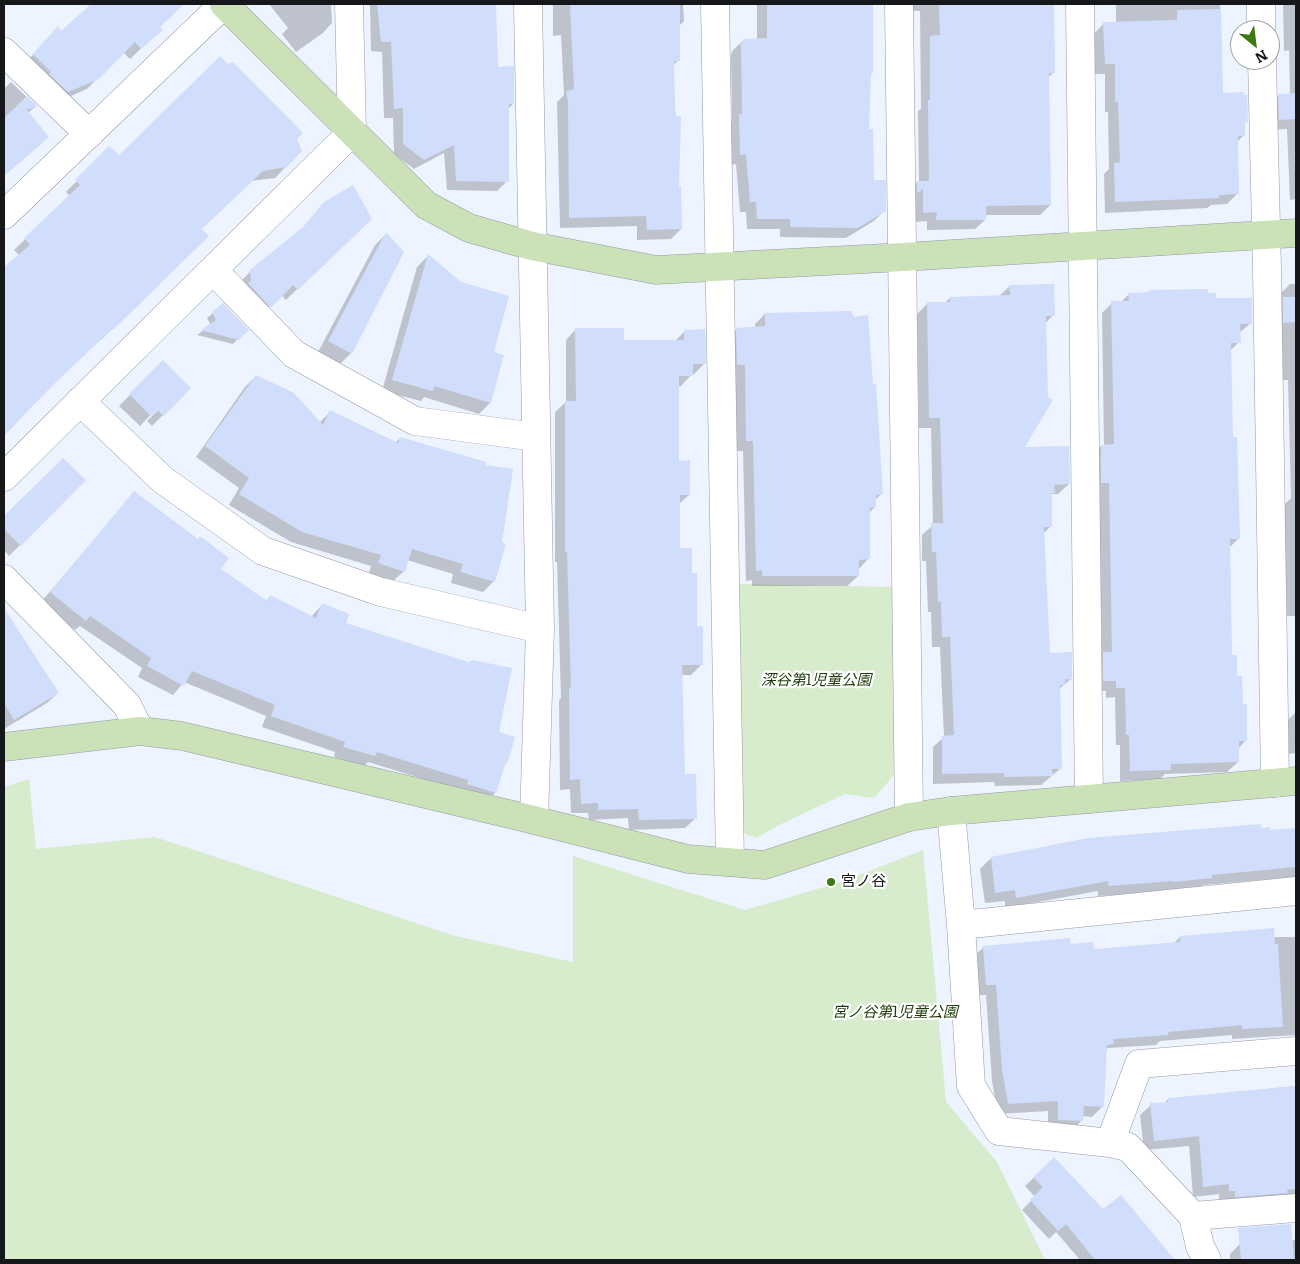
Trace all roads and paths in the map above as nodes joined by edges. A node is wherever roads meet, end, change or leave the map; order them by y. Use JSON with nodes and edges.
{"nodes":[{"id":1,"x":224,"y":4,"type":"edge"},
{"id":2,"x":349,"y":4,"type":"edge"},
{"id":3,"x":528,"y":4,"type":"edge"},
{"id":4,"x":716,"y":4,"type":"edge"},
{"id":5,"x":899,"y":4,"type":"edge"},
{"id":6,"x":1080,"y":4,"type":"edge"},
{"id":7,"x":1261,"y":4,"type":"edge"},
{"id":8,"x":1261,"y":20,"type":"edge"},
{"id":9,"x":4,"y":52,"type":"edge"},
{"id":10,"x":1262,"y":70,"type":"edge"},
{"id":11,"x":352,"y":132,"type":"junction"},
{"id":12,"x":89,"y":134,"type":"junction"},
{"id":13,"x":4,"y":215,"type":"edge"},
{"id":14,"x":1296,"y":233,"type":"edge"},
{"id":15,"x":1267,"y":235,"type":"junction"},
{"id":16,"x":532,"y":246,"type":"junction"},
{"id":17,"x":1084,"y":246,"type":"junction"},
{"id":18,"x":903,"y":257,"type":"junction"},
{"id":19,"x":719,"y":266,"type":"junction"},
{"id":20,"x":213,"y":270,"type":"junction"},
{"id":21,"x":80,"y":401,"type":"junction"},
{"id":22,"x":536,"y":437,"type":"junction"},
{"id":23,"x":4,"y":477,"type":"edge"},
{"id":24,"x":4,"y":579,"type":"edge"},
{"id":25,"x":540,"y":629,"type":"junction"},
{"id":26,"x":140,"y":731,"type":"junction"},
{"id":27,"x":4,"y":747,"type":"edge"},
{"id":28,"x":1285,"y":782,"type":"edge"},
{"id":29,"x":1089,"y":799,"type":"junction"},
{"id":30,"x":951,"y":811,"type":"junction"},
{"id":31,"x":909,"y":817,"type":"junction"},
{"id":32,"x":534,"y":820,"type":"junction"},
{"id":33,"x":730,"y":862,"type":"junction"},
{"id":34,"x":1296,"y":891,"type":"edge"},
{"id":35,"x":961,"y":925,"type":"junction"},
{"id":36,"x":1296,"y":1051,"type":"edge"},
{"id":37,"x":1110,"y":1142,"type":"junction"},
{"id":38,"x":1296,"y":1208,"type":"edge"},
{"id":39,"x":1192,"y":1216,"type":"junction"},
{"id":40,"x":1207,"y":1260,"type":"edge"}],
"edges":[{"from":1,"to":11,"type":"street"},
{"from":1,"to":12,"type":"street"},
{"from":2,"to":11,"type":"street"},
{"from":3,"to":16,"type":"street"},
{"from":4,"to":19,"type":"street"},
{"from":5,"to":18,"type":"street"},
{"from":6,"to":17,"type":"street"},
{"from":7,"to":8,"type":"street"},
{"from":9,"to":12,"type":"street"},
{"from":10,"to":15,"type":"street"},
{"from":11,"to":16,"type":"street"},
{"from":11,"to":20,"type":"street"},
{"from":12,"to":13,"type":"street"},
{"from":14,"to":15,"type":"street"},
{"from":15,"to":17,"type":"street"},
{"from":15,"to":28,"type":"street"},
{"from":16,"to":19,"type":"street"},
{"from":16,"to":22,"type":"street"},
{"from":17,"to":18,"type":"street"},
{"from":17,"to":29,"type":"street"},
{"from":18,"to":19,"type":"street"},
{"from":18,"to":31,"type":"street"},
{"from":19,"to":33,"type":"street"},
{"from":20,"to":21,"type":"street"},
{"from":20,"to":22,"type":"street"},
{"from":21,"to":23,"type":"street"},
{"from":21,"to":25,"type":"street"},
{"from":22,"to":25,"type":"street"},
{"from":24,"to":26,"type":"street"},
{"from":25,"to":32,"type":"street"},
{"from":26,"to":27,"type":"street"},
{"from":26,"to":32,"type":"street"},
{"from":28,"to":29,"type":"street"},
{"from":29,"to":30,"type":"street"},
{"from":30,"to":31,"type":"street"},
{"from":30,"to":35,"type":"street"},
{"from":31,"to":33,"type":"street"},
{"from":32,"to":33,"type":"street"},
{"from":34,"to":35,"type":"street"},
{"from":35,"to":37,"type":"street"},
{"from":36,"to":37,"type":"street"},
{"from":37,"to":39,"type":"street"},
{"from":38,"to":39,"type":"street"},
{"from":39,"to":40,"type":"street"}]}
